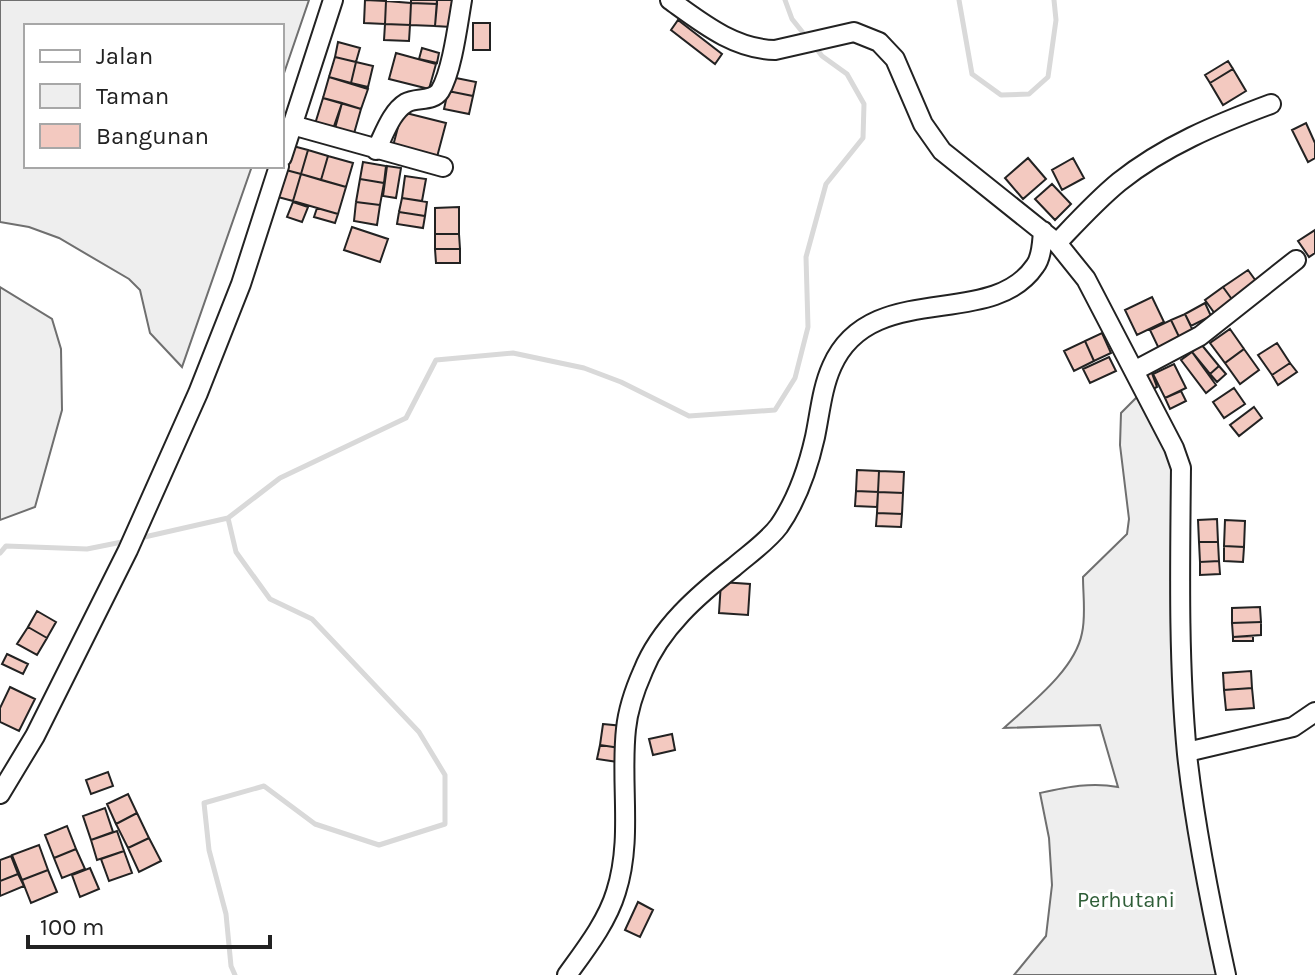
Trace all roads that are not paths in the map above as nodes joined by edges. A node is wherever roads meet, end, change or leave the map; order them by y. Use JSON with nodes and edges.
{"nodes":[{"id":1,"x":333,"y":0,"type":"edge"},
{"id":2,"x":462,"y":0,"type":"edge"},
{"id":3,"x":670,"y":0,"type":"edge"},
{"id":4,"x":1271,"y":104,"type":"dead end"},
{"id":5,"x":292,"y":125,"type":"junction"},
{"id":6,"x":376,"y":150,"type":"junction"},
{"id":7,"x":284,"y":151,"type":"edge"},
{"id":8,"x":443,"y":167,"type":"dead end"},
{"id":9,"x":278,"y":168,"type":"edge"},
{"id":10,"x":1050,"y":237,"type":"junction"},
{"id":11,"x":1296,"y":260,"type":"dead end"},
{"id":12,"x":1134,"y":371,"type":"junction"},
{"id":13,"x":1315,"y":712,"type":"edge"},
{"id":14,"x":1187,"y":752,"type":"junction"},
{"id":15,"x":0,"y":794,"type":"edge"},
{"id":16,"x":567,"y":975,"type":"edge"},
{"id":17,"x":1226,"y":975,"type":"edge"}],
"edges":[{"from":1,"to":5,"type":"street"},
{"from":2,"to":6,"type":"street"},
{"from":3,"to":10,"type":"street"},
{"from":4,"to":10,"type":"street"},
{"from":5,"to":6,"type":"street"},
{"from":5,"to":7,"type":"street"},
{"from":6,"to":8,"type":"street"},
{"from":9,"to":15,"type":"street"},
{"from":10,"to":12,"type":"street"},
{"from":10,"to":16,"type":"street"},
{"from":11,"to":12,"type":"street"},
{"from":12,"to":14,"type":"street"},
{"from":13,"to":14,"type":"street"},
{"from":14,"to":17,"type":"street"}]}
